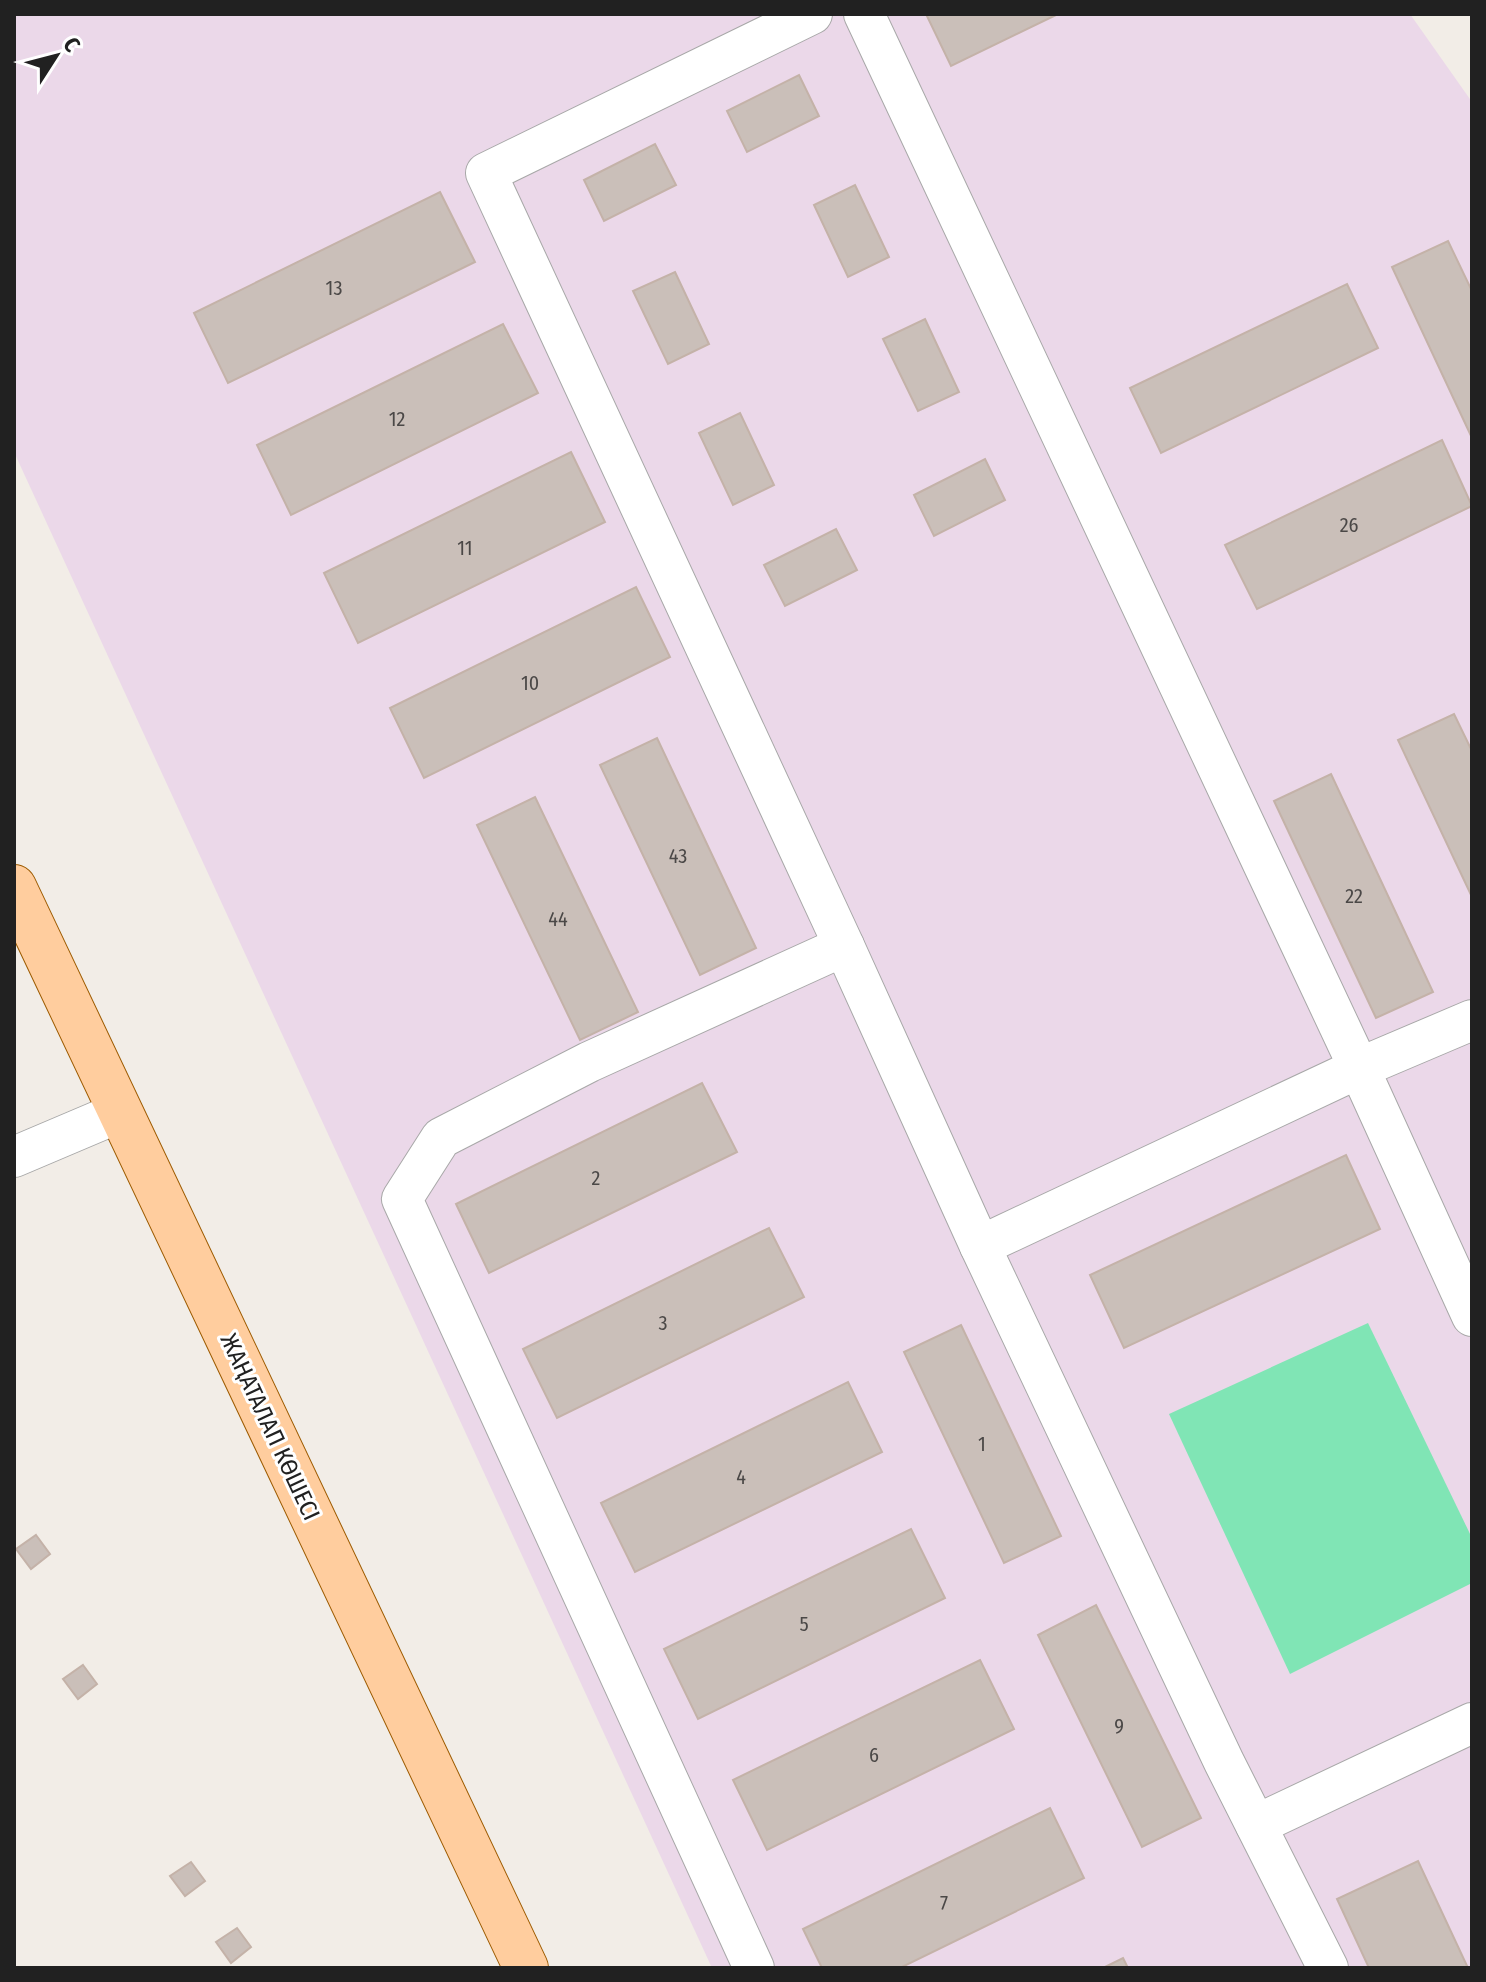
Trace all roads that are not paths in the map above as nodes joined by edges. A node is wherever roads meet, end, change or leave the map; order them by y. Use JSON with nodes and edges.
{"nodes":[{"id":1,"x":812,"y":14,"type":"edge"},
{"id":2,"x":864,"y":14,"type":"edge"},
{"id":3,"x":14,"y":887,"type":"edge"},
{"id":4,"x":844,"y":946,"type":"junction"},
{"id":5,"x":1472,"y":1020,"type":"edge"},
{"id":6,"x":1359,"y":1068,"type":"junction"},
{"id":7,"x":120,"y":1112,"type":"junction"},
{"id":8,"x":14,"y":1157,"type":"edge"},
{"id":9,"x":980,"y":1246,"type":"junction"},
{"id":10,"x":1472,"y":1316,"type":"edge"},
{"id":11,"x":1472,"y":1723,"type":"edge"},
{"id":12,"x":1256,"y":1825,"type":"junction"},
{"id":13,"x":526,"y":1968,"type":"edge"},
{"id":14,"x":754,"y":1968,"type":"edge"},
{"id":15,"x":1328,"y":1968,"type":"edge"}],
"edges":[{"from":1,"to":4,"type":"street"},
{"from":2,"to":6,"type":"street"},
{"from":3,"to":7,"type":"main road","name":"ЖАҢАТАЛАП КӨШЕСІ"},
{"from":4,"to":9,"type":"street"},
{"from":4,"to":14,"type":"street"},
{"from":5,"to":6,"type":"street"},
{"from":6,"to":9,"type":"street"},
{"from":6,"to":10,"type":"street"},
{"from":7,"to":8,"type":"street"},
{"from":7,"to":13,"type":"main road","name":"ЖАҢАТАЛАП КӨШЕСІ"},
{"from":9,"to":12,"type":"street"},
{"from":11,"to":12,"type":"street"},
{"from":12,"to":15,"type":"street"}]}
